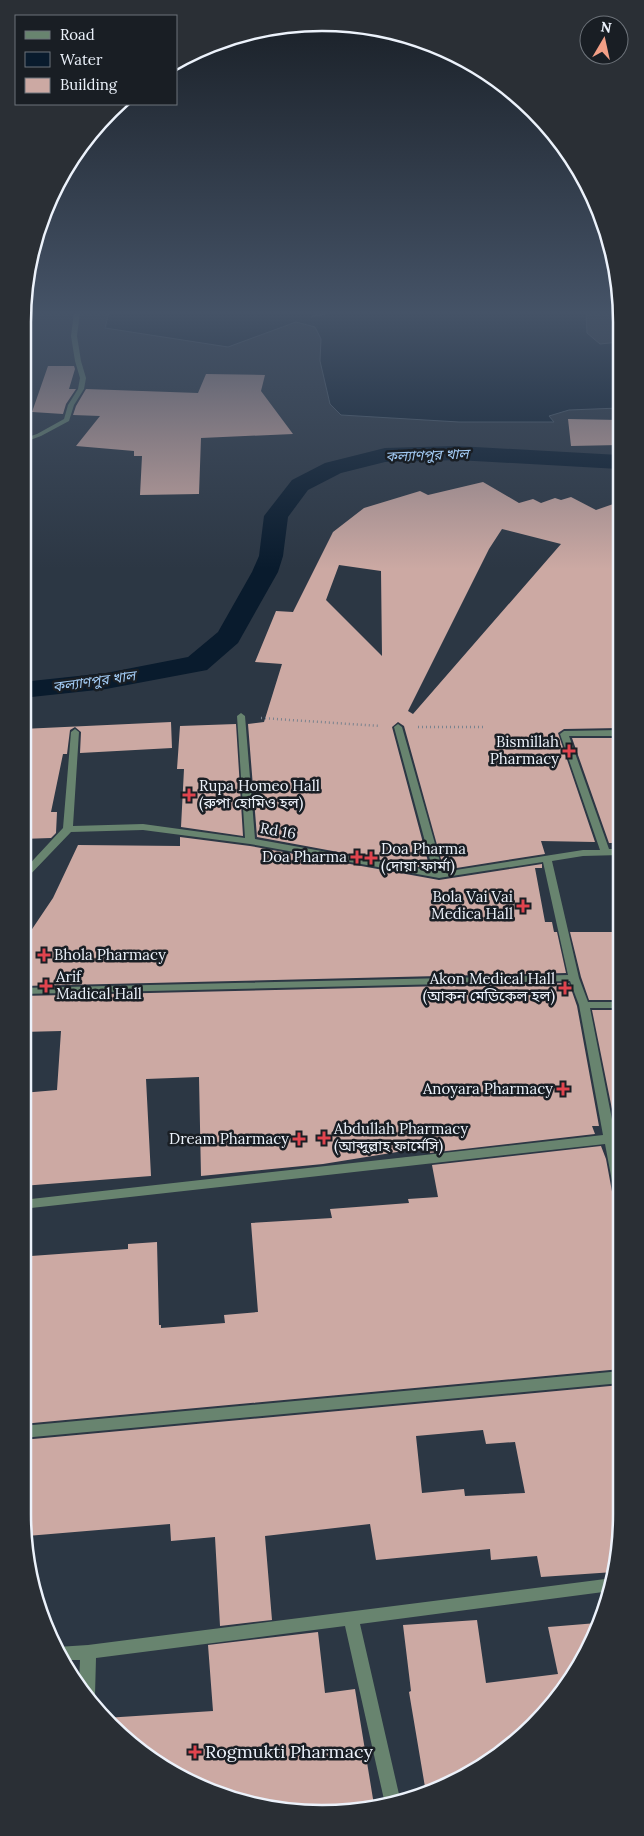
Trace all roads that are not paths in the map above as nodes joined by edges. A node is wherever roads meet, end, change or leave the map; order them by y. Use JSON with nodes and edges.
{"nodes":[{"id":1,"x":75,"y":398,"type":"edge"},
{"id":2,"x":31,"y":438,"type":"edge"},
{"id":3,"x":241,"y":716,"type":"road end"},
{"id":4,"x":398,"y":727,"type":"road end"},
{"id":5,"x":75,"y":732,"type":"dead end"},
{"id":6,"x":613,"y":733,"type":"edge"},
{"id":7,"x":68,"y":829,"type":"junction"},
{"id":8,"x":250,"y":841,"type":"junction"},
{"id":9,"x":613,"y":852,"type":"edge"},
{"id":10,"x":606,"y":853,"type":"junction"},
{"id":11,"x":547,"y":859,"type":"junction"},
{"id":12,"x":31,"y":868,"type":"edge"},
{"id":13,"x":439,"y":875,"type":"junction"},
{"id":14,"x":574,"y":978,"type":"junction"},
{"id":15,"x":31,"y":991,"type":"edge"},
{"id":16,"x":584,"y":1005,"type":"junction"},
{"id":17,"x":613,"y":1006,"type":"edge"},
{"id":18,"x":609,"y":1139,"type":"junction"},
{"id":19,"x":613,"y":1158,"type":"edge"},
{"id":20,"x":31,"y":1204,"type":"edge"},
{"id":21,"x":613,"y":1378,"type":"edge"},
{"id":22,"x":31,"y":1431,"type":"edge"},
{"id":23,"x":604,"y":1585,"type":"edge"},
{"id":24,"x":351,"y":1617,"type":"junction"},
{"id":25,"x":88,"y":1652,"type":"junction"},
{"id":26,"x":67,"y":1653,"type":"edge"},
{"id":27,"x":86,"y":1685,"type":"edge"},
{"id":28,"x":390,"y":1796,"type":"edge"}],
"edges":[{"from":1,"to":2,"type":"street"},
{"from":3,"to":8,"type":"street"},
{"from":4,"to":13,"type":"street"},
{"from":5,"to":7,"type":"street"},
{"from":6,"to":10,"type":"street"},
{"from":7,"to":8,"type":"street","name":"Rd 16"},
{"from":7,"to":12,"type":"street"},
{"from":8,"to":13,"type":"street","name":"Rd 16"},
{"from":9,"to":10,"type":"street","name":"Rd 16"},
{"from":10,"to":11,"type":"street","name":"Rd 16"},
{"from":11,"to":13,"type":"street","name":"Rd 16"},
{"from":11,"to":14,"type":"street"},
{"from":14,"to":15,"type":"street"},
{"from":14,"to":16,"type":"street"},
{"from":16,"to":17,"type":"street"},
{"from":16,"to":18,"type":"street"},
{"from":18,"to":19,"type":"street"},
{"from":18,"to":20,"type":"street"},
{"from":21,"to":22,"type":"street"},
{"from":23,"to":24,"type":"street"},
{"from":24,"to":25,"type":"street"},
{"from":24,"to":28,"type":"street"},
{"from":25,"to":26,"type":"street"},
{"from":25,"to":27,"type":"street"}]}
